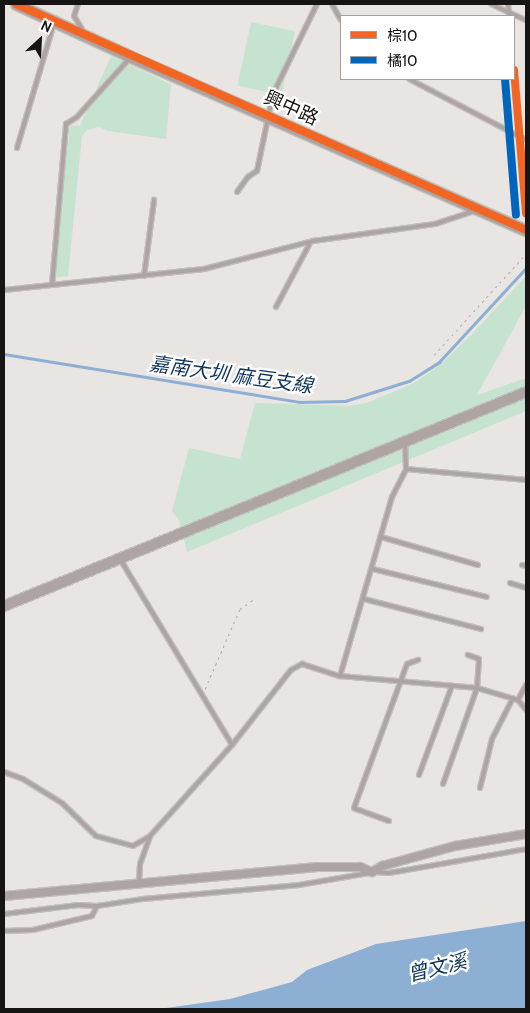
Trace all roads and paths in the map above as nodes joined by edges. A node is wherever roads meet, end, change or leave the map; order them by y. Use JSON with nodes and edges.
{"nodes":[{"id":1,"x":16,"y":4,"type":"edge"},
{"id":2,"x":78,"y":4,"type":"edge"},
{"id":3,"x":317,"y":4,"type":"edge"},
{"id":4,"x":332,"y":4,"type":"edge"},
{"id":5,"x":491,"y":4,"type":"edge"},
{"id":6,"x":508,"y":4,"type":"edge"},
{"id":7,"x":509,"y":15,"type":"edge"},
{"id":8,"x":340,"y":18,"type":"edge"},
{"id":9,"x":55,"y":22,"type":"junction"},
{"id":10,"x":86,"y":36,"type":"junction"},
{"id":11,"x":131,"y":57,"type":"junction"},
{"id":12,"x":411,"y":80,"type":"edge"},
{"id":13,"x":515,"y":80,"type":"edge"},
{"id":14,"x":266,"y":116,"type":"junction"},
{"id":15,"x":520,"y":137,"type":"junction"},
{"id":16,"x":526,"y":140,"type":"edge"},
{"id":17,"x":17,"y":148,"type":"dead end"},
{"id":18,"x":237,"y":192,"type":"dead end"},
{"id":19,"x":154,"y":200,"type":"dead end"},
{"id":20,"x":479,"y":209,"type":"junction"},
{"id":21,"x":526,"y":214,"type":"edge"},
{"id":22,"x":526,"y":230,"type":"edge"},
{"id":23,"x":310,"y":242,"type":"junction"},
{"id":24,"x":526,"y":254,"type":"edge"},
{"id":25,"x":144,"y":276,"type":"junction"},
{"id":26,"x":52,"y":285,"type":"junction"},
{"id":27,"x":4,"y":290,"type":"edge"},
{"id":28,"x":276,"y":307,"type":"dead end"},
{"id":29,"x":434,"y":355,"type":"dead end"},
{"id":30,"x":526,"y":392,"type":"edge"},
{"id":31,"x":404,"y":443,"type":"junction"},
{"id":32,"x":406,"y":469,"type":"junction"},
{"id":33,"x":526,"y":480,"type":"edge"},
{"id":34,"x":382,"y":537,"type":"junction"},
{"id":35,"x":120,"y":559,"type":"junction"},
{"id":36,"x":478,"y":564,"type":"dead end"},
{"id":37,"x":372,"y":569,"type":"junction"},
{"id":38,"x":510,"y":583,"type":"dead end"},
{"id":39,"x":526,"y":588,"type":"edge"},
{"id":40,"x":487,"y":597,"type":"dead end"},
{"id":41,"x":256,"y":598,"type":"dead end"},
{"id":42,"x":364,"y":599,"type":"junction"},
{"id":43,"x":4,"y":606,"type":"edge"},
{"id":44,"x":481,"y":629,"type":"dead end"},
{"id":45,"x":468,"y":655,"type":"dead end"},
{"id":46,"x":418,"y":660,"type":"dead end"},
{"id":47,"x":340,"y":676,"type":"junction"},
{"id":48,"x":400,"y":683,"type":"junction"},
{"id":49,"x":526,"y":685,"type":"edge"},
{"id":50,"x":452,"y":686,"type":"junction"},
{"id":51,"x":477,"y":688,"type":"junction"},
{"id":52,"x":202,"y":694,"type":"junction"},
{"id":53,"x":513,"y":698,"type":"junction"},
{"id":54,"x":518,"y":700,"type":"junction"},
{"id":55,"x":526,"y":710,"type":"edge"},
{"id":56,"x":232,"y":745,"type":"junction"},
{"id":57,"x":4,"y":772,"type":"edge"},
{"id":58,"x":419,"y":775,"type":"dead end"},
{"id":59,"x":443,"y":784,"type":"dead end"},
{"id":60,"x":480,"y":788,"type":"dead end"},
{"id":61,"x":389,"y":821,"type":"dead end"},
{"id":62,"x":526,"y":834,"type":"edge"},
{"id":63,"x":150,"y":836,"type":"junction"},
{"id":64,"x":526,"y":849,"type":"edge"},
{"id":65,"x":372,"y":872,"type":"junction"},
{"id":66,"x":139,"y":883,"type":"junction"},
{"id":67,"x":4,"y":896,"type":"edge"},
{"id":68,"x":97,"y":906,"type":"junction"},
{"id":69,"x":4,"y":914,"type":"edge"},
{"id":70,"x":4,"y":932,"type":"edge"}],
"edges":[{"from":1,"to":9,"type":"main road","name":"興中路"},
{"from":2,"to":10,"type":"lane"},
{"from":3,"to":14,"type":"lane"},
{"from":4,"to":8,"type":"lane"},
{"from":5,"to":7,"type":"lane"},
{"from":6,"to":7,"type":"lane"},
{"from":9,"to":10,"type":"main road","name":"興中路"},
{"from":9,"to":17,"type":"lane"},
{"from":10,"to":11,"type":"main road","name":"興中路"},
{"from":11,"to":14,"type":"main road","name":"興中路"},
{"from":11,"to":26,"type":"lane"},
{"from":12,"to":15,"type":"lane"},
{"from":13,"to":15,"type":"lane"},
{"from":14,"to":18,"type":"lane"},
{"from":14,"to":20,"type":"main road","name":"興中路"},
{"from":15,"to":16,"type":"lane"},
{"from":15,"to":21,"type":"lane"},
{"from":19,"to":25,"type":"lane"},
{"from":20,"to":22,"type":"main road","name":"興中路"},
{"from":20,"to":23,"type":"lane"},
{"from":23,"to":25,"type":"lane"},
{"from":23,"to":28,"type":"lane"},
{"from":24,"to":29,"type":"path"},
{"from":25,"to":26,"type":"lane"},
{"from":26,"to":27,"type":"lane"},
{"from":30,"to":31,"type":"street"},
{"from":31,"to":32,"type":"lane"},
{"from":31,"to":35,"type":"street"},
{"from":32,"to":33,"type":"lane"},
{"from":32,"to":34,"type":"lane"},
{"from":34,"to":36,"type":"lane"},
{"from":34,"to":37,"type":"lane"},
{"from":35,"to":43,"type":"street"},
{"from":35,"to":52,"type":"lane"},
{"from":37,"to":40,"type":"lane"},
{"from":37,"to":42,"type":"lane"},
{"from":38,"to":39,"type":"lane"},
{"from":41,"to":52,"type":"path"},
{"from":42,"to":44,"type":"lane"},
{"from":42,"to":47,"type":"lane"},
{"from":45,"to":51,"type":"lane"},
{"from":46,"to":48,"type":"lane"},
{"from":47,"to":48,"type":"lane"},
{"from":47,"to":56,"type":"lane"},
{"from":48,"to":50,"type":"lane"},
{"from":48,"to":61,"type":"lane"},
{"from":49,"to":54,"type":"lane"},
{"from":50,"to":51,"type":"lane"},
{"from":50,"to":58,"type":"lane"},
{"from":51,"to":53,"type":"lane"},
{"from":51,"to":59,"type":"lane"},
{"from":52,"to":56,"type":"lane"},
{"from":53,"to":54,"type":"lane"},
{"from":53,"to":60,"type":"lane"},
{"from":54,"to":55,"type":"lane"},
{"from":56,"to":63,"type":"lane"},
{"from":57,"to":63,"type":"lane"},
{"from":62,"to":65,"type":"street"},
{"from":63,"to":66,"type":"lane"},
{"from":64,"to":65,"type":"lane"},
{"from":65,"to":66,"type":"street"},
{"from":65,"to":68,"type":"lane"},
{"from":66,"to":67,"type":"street"},
{"from":68,"to":69,"type":"lane"},
{"from":68,"to":70,"type":"lane"}]}
